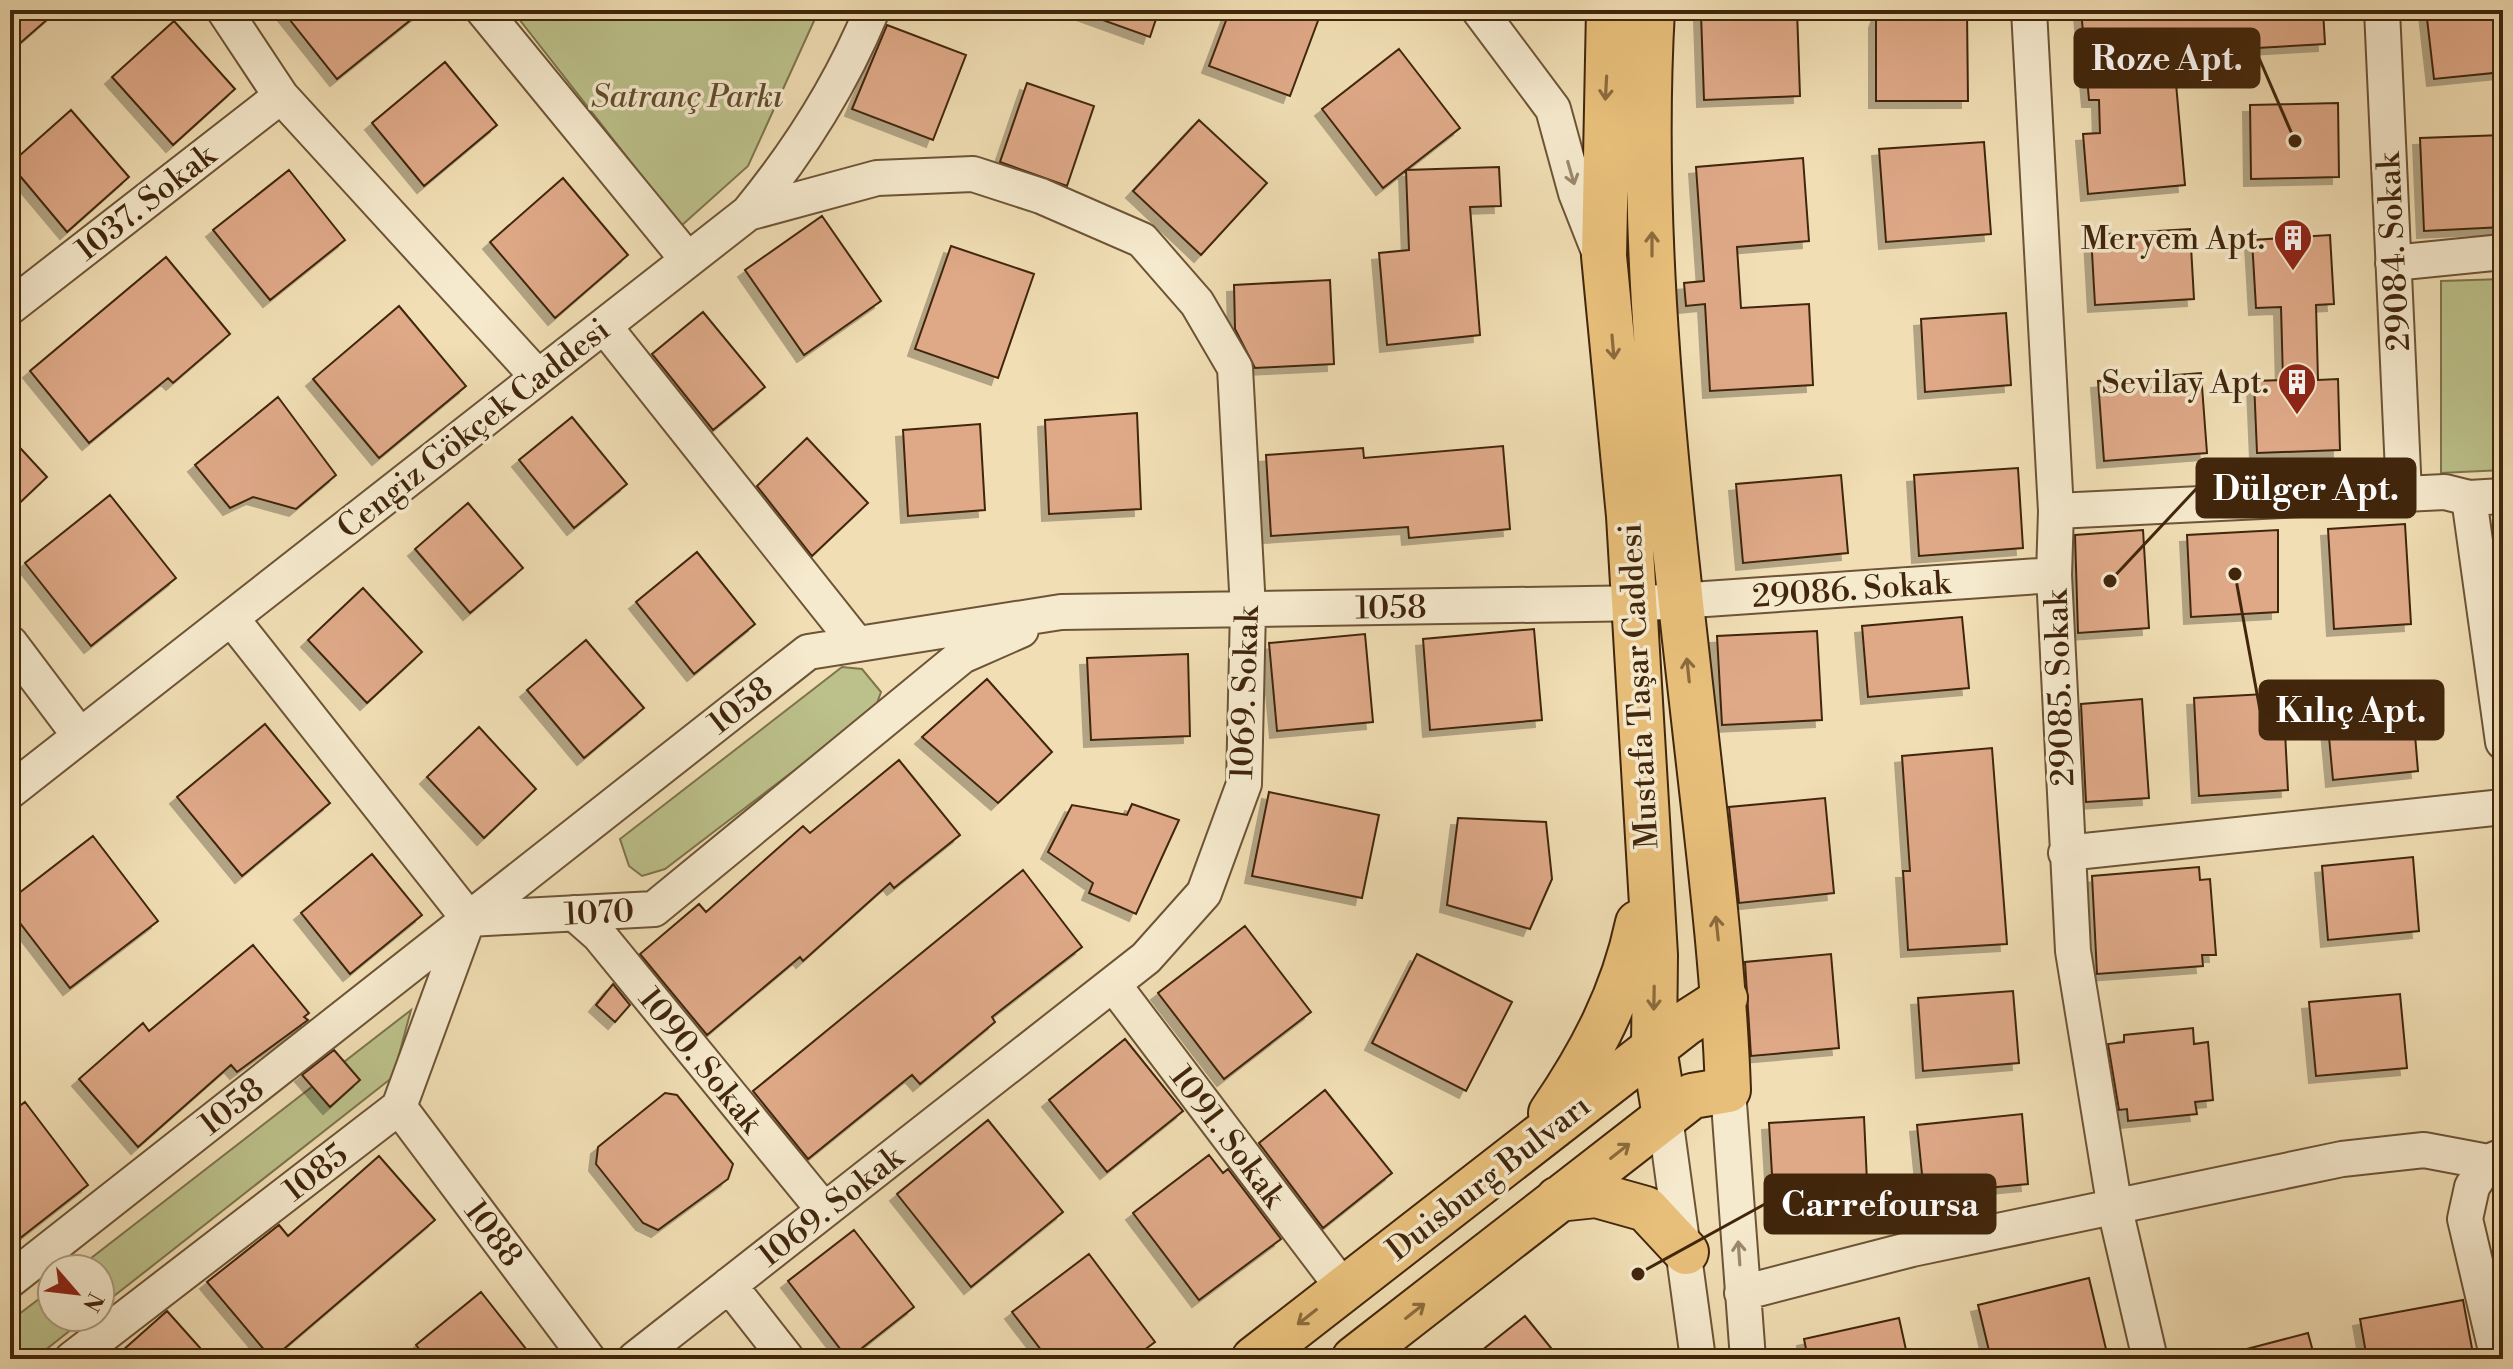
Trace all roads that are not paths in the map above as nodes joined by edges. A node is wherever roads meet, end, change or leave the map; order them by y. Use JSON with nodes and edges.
{"nodes":[{"id":1,"x":224,"y":10,"type":"edge"},
{"id":2,"x":483,"y":10,"type":"edge"},
{"id":3,"x":872,"y":10,"type":"edge"},
{"id":4,"x":1479,"y":10,"type":"edge"},
{"id":5,"x":1609,"y":10,"type":"edge"},
{"id":6,"x":1652,"y":10,"type":"edge"},
{"id":7,"x":2029,"y":10,"type":"edge"},
{"id":8,"x":2382,"y":10,"type":"edge"},
{"id":9,"x":281,"y":96,"type":"junction"},
{"id":10,"x":748,"y":213,"type":"junction"},
{"id":11,"x":2503,"y":252,"type":"edge"},
{"id":12,"x":688,"y":260,"type":"junction"},
{"id":13,"x":2393,"y":263,"type":"junction"},
{"id":14,"x":1605,"y":266,"type":"junction"},
{"id":15,"x":10,"y":307,"type":"edge"},
{"id":16,"x":604,"y":326,"type":"junction"},
{"id":17,"x":538,"y":377,"type":"junction"},
{"id":18,"x":2404,"y":494,"type":"junction"},
{"id":19,"x":2503,"y":496,"type":"edge"},
{"id":20,"x":2469,"y":498,"type":"junction"},
{"id":21,"x":2056,"y":511,"type":"junction"},
{"id":22,"x":2054,"y":575,"type":"junction"},
{"id":23,"x":1653,"y":602,"type":"junction"},
{"id":24,"x":1248,"y":609,"type":"junction"},
{"id":25,"x":1061,"y":612,"type":"junction"},
{"id":26,"x":231,"y":618,"type":"junction"},
{"id":27,"x":10,"y":643,"type":"edge"},
{"id":28,"x":857,"y":644,"type":"junction"},
{"id":29,"x":80,"y":736,"type":"junction"},
{"id":30,"x":2503,"y":742,"type":"edge"},
{"id":31,"x":10,"y":791,"type":"edge"},
{"id":32,"x":2503,"y":807,"type":"edge"},
{"id":33,"x":2066,"y":853,"type":"junction"},
{"id":34,"x":1649,"y":869,"type":"junction"},
{"id":35,"x":574,"y":913,"type":"junction"},
{"id":36,"x":469,"y":919,"type":"junction"},
{"id":37,"x":1113,"y":984,"type":"junction"},
{"id":38,"x":1725,"y":998,"type":"junction"},
{"id":39,"x":1654,"y":1048,"type":"junction"},
{"id":40,"x":1728,"y":1090,"type":"junction"},
{"id":41,"x":399,"y":1107,"type":"junction"},
{"id":42,"x":1665,"y":1117,"type":"junction"},
{"id":43,"x":1528,"y":1146,"type":"junction"},
{"id":44,"x":2496,"y":1159,"type":"edge"},
{"id":45,"x":1558,"y":1199,"type":"junction"},
{"id":46,"x":2115,"y":1209,"type":"junction"},
{"id":47,"x":824,"y":1210,"type":"junction"},
{"id":48,"x":1686,"y":1252,"type":"junction"},
{"id":49,"x":10,"y":1280,"type":"edge"},
{"id":50,"x":729,"y":1285,"type":"junction"},
{"id":51,"x":1344,"y":1289,"type":"junction"},
{"id":52,"x":1742,"y":1293,"type":"junction"},
{"id":53,"x":72,"y":1359,"type":"edge"},
{"id":54,"x":588,"y":1359,"type":"edge"},
{"id":55,"x":635,"y":1359,"type":"edge"},
{"id":56,"x":787,"y":1359,"type":"edge"},
{"id":57,"x":1254,"y":1359,"type":"edge"},
{"id":58,"x":1354,"y":1359,"type":"edge"},
{"id":59,"x":1698,"y":1359,"type":"edge"},
{"id":60,"x":1748,"y":1359,"type":"edge"},
{"id":61,"x":2150,"y":1359,"type":"edge"},
{"id":62,"x":2498,"y":1359,"type":"edge"}],
"edges":[{"from":1,"to":9,"type":"street"},
{"from":2,"to":12,"type":"street"},
{"from":3,"to":10,"type":"street","name":"Cengiz Gökçek Caddesi"},
{"from":4,"to":14,"type":"street","one_way":true},
{"from":5,"to":14,"type":"main road","name":"Mustafa Taşar Caddesi","one_way":true},
{"from":23,"to":6,"type":"main road","name":"Mustafa Taşar Caddesi","one_way":true},
{"from":7,"to":21,"type":"street","name":"29085. Sokak"},
{"from":8,"to":13,"type":"street","name":"29084. Sokak"},
{"from":9,"to":15,"type":"street","name":"1037. Sokak"},
{"from":9,"to":17,"type":"street"},
{"from":10,"to":12,"type":"street","name":"Cengiz Gökçek Caddesi"},
{"from":10,"to":24,"type":"street","name":"1069. Sokak"},
{"from":11,"to":13,"type":"street"},
{"from":12,"to":16,"type":"street","name":"Cengiz Gökçek Caddesi"},
{"from":13,"to":18,"type":"street","name":"29084. Sokak"},
{"from":14,"to":23,"type":"main road","name":"Mustafa Taşar Caddesi","one_way":true},
{"from":16,"to":17,"type":"street","name":"Cengiz Gökçek Caddesi"},
{"from":16,"to":28,"type":"street"},
{"from":17,"to":26,"type":"street","name":"Cengiz Gökçek Caddesi"},
{"from":18,"to":20,"type":"street"},
{"from":18,"to":21,"type":"street"},
{"from":19,"to":20,"type":"street"},
{"from":20,"to":30,"type":"street"},
{"from":21,"to":22,"type":"street","name":"29085. Sokak"},
{"from":22,"to":23,"type":"street","name":"29086. Sokak"},
{"from":22,"to":33,"type":"street","name":"29085. Sokak"},
{"from":23,"to":24,"type":"street","name":"1058"},
{"from":23,"to":34,"type":"main road","name":"Mustafa Taşar Caddesi"},
{"from":38,"to":23,"type":"main road","name":"Mustafa Taşar Caddesi","one_way":true},
{"from":24,"to":25,"type":"street","name":"1058"},
{"from":24,"to":37,"type":"street","name":"1069. Sokak"},
{"from":25,"to":28,"type":"street","name":"1058"},
{"from":25,"to":35,"type":"street","name":"1070"},
{"from":26,"to":29,"type":"street","name":"Cengiz Gökçek Caddesi"},
{"from":26,"to":36,"type":"street"},
{"from":27,"to":29,"type":"street"},
{"from":28,"to":36,"type":"street","name":"1058"},
{"from":29,"to":31,"type":"street","name":"Cengiz Gökçek Caddesi"},
{"from":32,"to":33,"type":"street"},
{"from":33,"to":46,"type":"street","name":"29085. Sokak"},
{"from":34,"to":39,"type":"main road","name":"Mustafa Taşar Caddesi","one_way":true},
{"from":34,"to":43,"type":"main road"},
{"from":35,"to":36,"type":"street","name":"1070"},
{"from":35,"to":47,"type":"street","name":"1090. Sokak"},
{"from":36,"to":41,"type":"street"},
{"from":36,"to":49,"type":"street","name":"1058"},
{"from":37,"to":47,"type":"street","name":"1069. Sokak"},
{"from":37,"to":51,"type":"street","name":"1091. Sokak"},
{"from":38,"to":39,"type":"main road","name":"Duisburg Bulvarı"},
{"from":38,"to":40,"type":"main road","name":"Mustafa Taşar Caddesi"},
{"from":39,"to":42,"type":"main road","name":"Mustafa Taşar Caddesi"},
{"from":39,"to":43,"type":"main road","name":"Duisburg Bulvarı"},
{"from":40,"to":42,"type":"main road","name":"Duisburg Bulvarı"},
{"from":52,"to":40,"type":"street","name":"Mustafa Taşar Caddesi","one_way":true},
{"from":41,"to":53,"type":"street","name":"1085"},
{"from":41,"to":54,"type":"street","name":"1088"},
{"from":45,"to":42,"type":"main road","name":"Duisburg Bulvarı","one_way":true},
{"from":42,"to":48,"type":"street","name":"Mustafa Taşar Caddesi"},
{"from":43,"to":51,"type":"main road","name":"Duisburg Bulvarı"},
{"from":44,"to":46,"type":"street"},
{"from":44,"to":62,"type":"street"},
{"from":45,"to":48,"type":"main road"},
{"from":58,"to":45,"type":"main road","name":"Duisburg Bulvarı","one_way":true},
{"from":46,"to":52,"type":"street"},
{"from":46,"to":61,"type":"street","name":"29085. Sokak"},
{"from":47,"to":50,"type":"street","name":"1069. Sokak"},
{"from":48,"to":59,"type":"street","name":"Mustafa Taşar Caddesi"},
{"from":50,"to":55,"type":"street","name":"1069. Sokak"},
{"from":50,"to":56,"type":"street"},
{"from":51,"to":57,"type":"main road","name":"Duisburg Bulvarı","one_way":true},
{"from":52,"to":60,"type":"street","name":"Mustafa Taşar Caddesi"}]}
